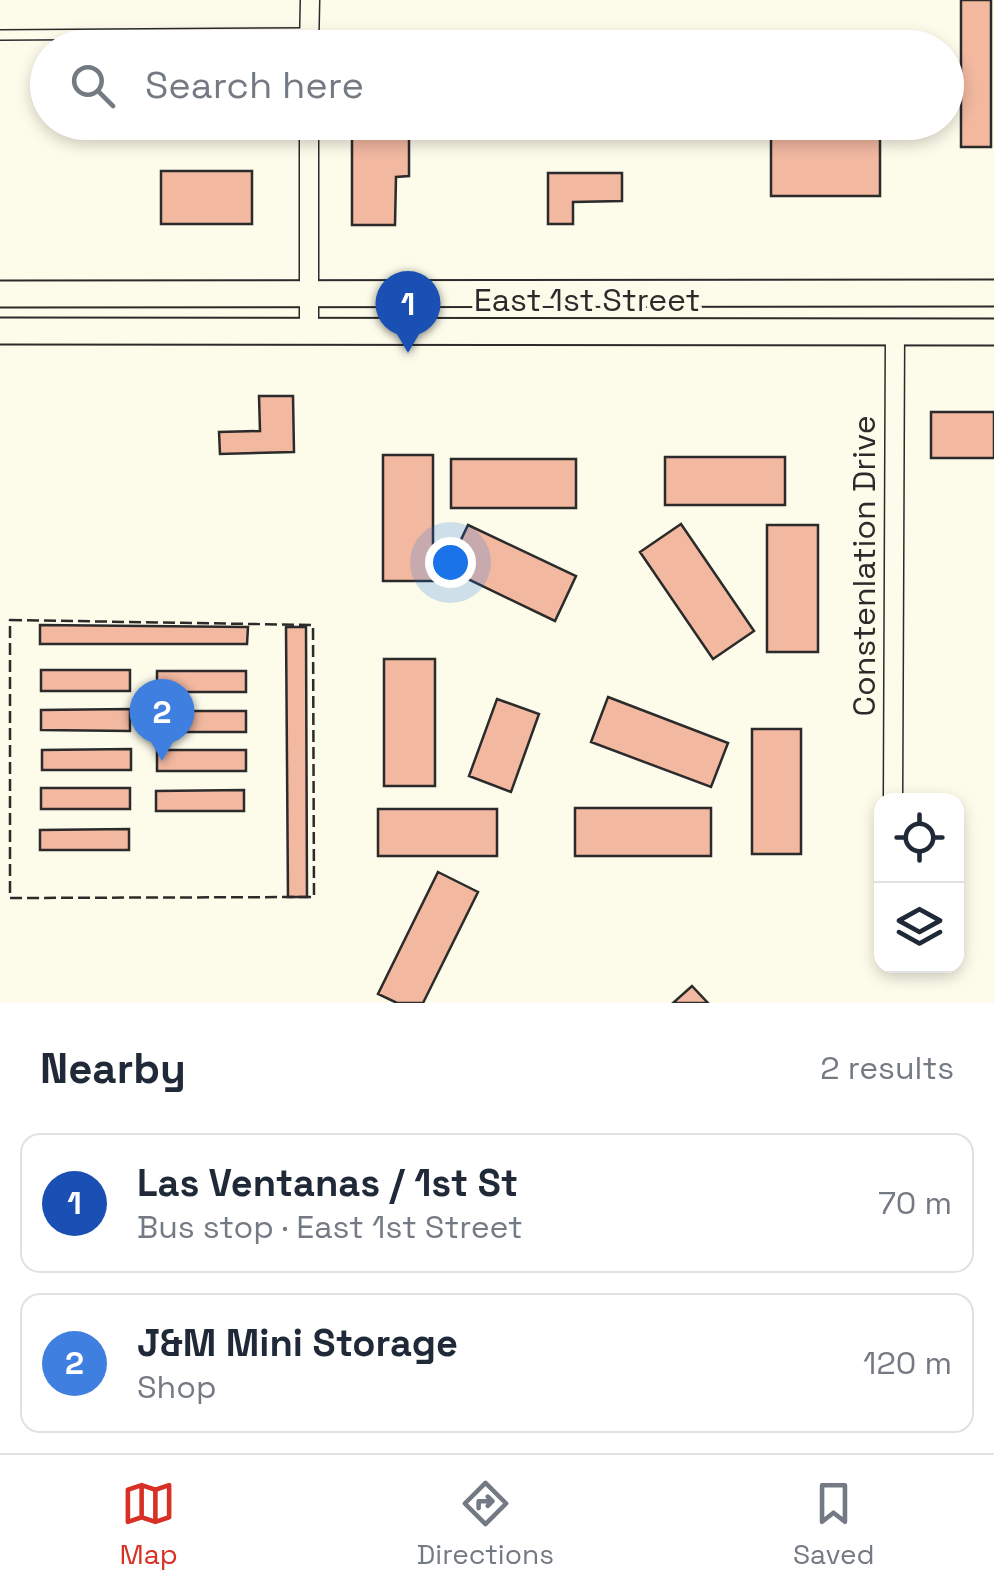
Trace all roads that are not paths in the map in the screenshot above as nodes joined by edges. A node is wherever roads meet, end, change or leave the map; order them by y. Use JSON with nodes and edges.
{"nodes":[{"id":1,"x":310,"y":0,"type":"edge"},
{"id":2,"x":310,"y":30,"type":"edge"},
{"id":3,"x":0,"y":35,"type":"edge"},
{"id":4,"x":30,"y":35,"type":"edge"},
{"id":5,"x":309,"y":140,"type":"edge"},
{"id":6,"x":994,"y":293,"type":"edge"},
{"id":7,"x":0,"y":294,"type":"edge"},
{"id":8,"x":308,"y":294,"type":"junction"},
{"id":9,"x":0,"y":332,"type":"edge"},
{"id":10,"x":309,"y":332,"type":"junction"},
{"id":11,"x":895,"y":332,"type":"junction"},
{"id":12,"x":994,"y":332,"type":"edge"},
{"id":13,"x":893,"y":793,"type":"edge"}],
"edges":[{"from":1,"to":2,"type":"street"},
{"from":3,"to":4,"type":"lane"},
{"from":5,"to":8,"type":"street"},
{"from":6,"to":8,"type":"main road","name":"East 1st Street"},
{"from":7,"to":8,"type":"main road","name":"East 1st Street"},
{"from":8,"to":10,"type":"street"},
{"from":9,"to":10,"type":"main road","name":"East 1st Street"},
{"from":10,"to":11,"type":"main road","name":"East 1st Street"},
{"from":11,"to":12,"type":"main road","name":"East 1st Street"},
{"from":11,"to":13,"type":"street","name":"Constenlation Drive"}]}
